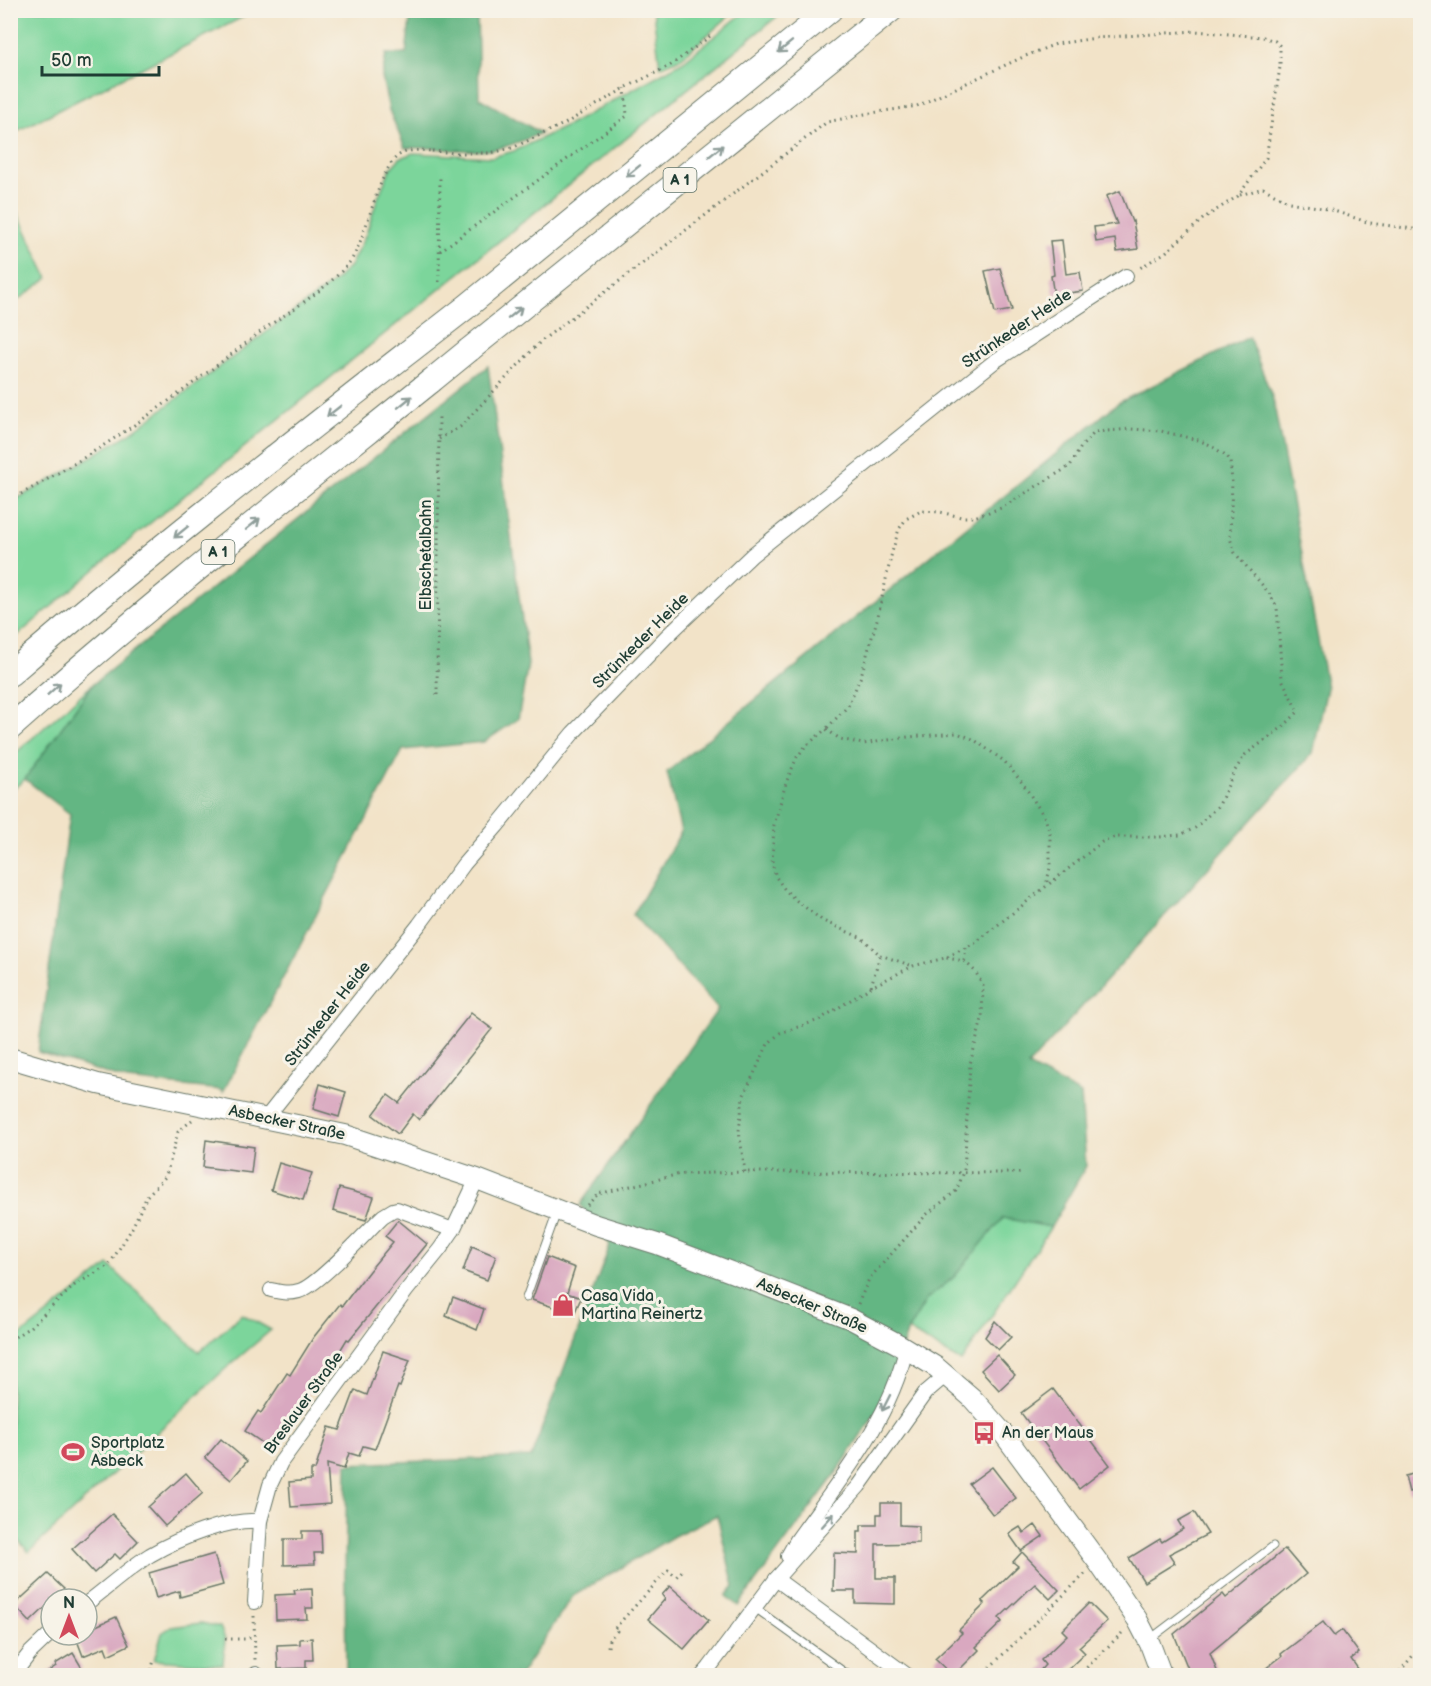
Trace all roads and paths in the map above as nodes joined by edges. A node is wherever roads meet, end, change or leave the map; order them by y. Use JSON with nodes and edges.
{"nodes":[{"id":1,"x":830,"y":10,"type":"edge"},
{"id":2,"x":891,"y":10,"type":"edge"},
{"id":3,"x":713,"y":34,"type":"dead end"},
{"id":4,"x":625,"y":88,"type":"junction"},
{"id":5,"x":440,"y":176,"type":"dead end"},
{"id":6,"x":1238,"y":196,"type":"junction"},
{"id":7,"x":1420,"y":230,"type":"edge"},
{"id":8,"x":440,"y":251,"type":"junction"},
{"id":9,"x":1126,"y":276,"type":"joint"},
{"id":10,"x":439,"y":282,"type":"dead end"},
{"id":11,"x":439,"y":415,"type":"dead end"},
{"id":12,"x":439,"y":439,"type":"junction"},
{"id":13,"x":10,"y":499,"type":"edge"},
{"id":14,"x":10,"y":674,"type":"edge"},
{"id":15,"x":437,"y":695,"type":"dead end"},
{"id":16,"x":10,"y":728,"type":"edge"},
{"id":17,"x":826,"y":729,"type":"junction"},
{"id":18,"x":1046,"y":888,"type":"junction"},
{"id":19,"x":966,"y":948,"type":"junction"},
{"id":20,"x":880,"y":955,"type":"junction"},
{"id":21,"x":945,"y":958,"type":"junction"},
{"id":22,"x":964,"y":961,"type":"junction"},
{"id":23,"x":913,"y":966,"type":"junction"},
{"id":24,"x":871,"y":987,"type":"junction"},
{"id":25,"x":10,"y":1058,"type":"edge"},
{"id":26,"x":204,"y":1106,"type":"junction"},
{"id":27,"x":266,"y":1118,"type":"junction"},
{"id":28,"x":745,"y":1172,"type":"junction"},
{"id":29,"x":964,"y":1172,"type":"junction"},
{"id":30,"x":1021,"y":1173,"type":"dead end"},
{"id":31,"x":477,"y":1179,"type":"junction"},
{"id":32,"x":567,"y":1213,"type":"junction"},
{"id":33,"x":453,"y":1230,"type":"junction"},
{"id":34,"x":271,"y":1290,"type":"dead end"},
{"id":35,"x":526,"y":1298,"type":"dead end"},
{"id":36,"x":851,"y":1319,"type":"junction"},
{"id":37,"x":10,"y":1340,"type":"edge"},
{"id":38,"x":906,"y":1349,"type":"junction"},
{"id":39,"x":945,"y":1376,"type":"junction"},
{"id":40,"x":260,"y":1521,"type":"junction"},
{"id":41,"x":1273,"y":1546,"type":"dead end"},
{"id":42,"x":1098,"y":1562,"type":"junction"},
{"id":43,"x":682,"y":1571,"type":"dead end"},
{"id":44,"x":776,"y":1579,"type":"junction"},
{"id":45,"x":99,"y":1594,"type":"edge"},
{"id":46,"x":255,"y":1602,"type":"joint"},
{"id":47,"x":754,"y":1608,"type":"junction"},
{"id":48,"x":1137,"y":1619,"type":"junction"},
{"id":49,"x":254,"y":1636,"type":"junction"},
{"id":50,"x":225,"y":1639,"type":"dead end"},
{"id":51,"x":1148,"y":1641,"type":"junction"},
{"id":52,"x":39,"y":1644,"type":"edge"},
{"id":53,"x":608,"y":1647,"type":"dead end"},
{"id":54,"x":1420,"y":1647,"type":"edge"},
{"id":55,"x":153,"y":1660,"type":"dead end"},
{"id":56,"x":256,"y":1675,"type":"edge"},
{"id":57,"x":12,"y":1676,"type":"edge"},
{"id":58,"x":150,"y":1676,"type":"edge"},
{"id":59,"x":702,"y":1676,"type":"edge"},
{"id":60,"x":850,"y":1676,"type":"edge"},
{"id":61,"x":908,"y":1676,"type":"edge"},
{"id":62,"x":981,"y":1676,"type":"edge"},
{"id":63,"x":1078,"y":1676,"type":"edge"},
{"id":64,"x":1162,"y":1676,"type":"edge"},
{"id":65,"x":1396,"y":1676,"type":"edge"}],
"edges":[{"from":1,"to":14,"type":"highway","number":"A 1","one_way":true,"bridge":true},
{"from":16,"to":2,"type":"highway","number":"A 1","one_way":true,"bridge":true},
{"from":3,"to":4,"type":"path"},
{"from":4,"to":8,"type":"path"},
{"from":4,"to":13,"type":"path","bridge":true},
{"from":5,"to":8,"type":"path"},
{"from":6,"to":7,"type":"path"},
{"from":6,"to":9,"type":"path"},
{"from":6,"to":12,"type":"path"},
{"from":8,"to":10,"type":"path"},
{"from":9,"to":27,"type":"street","name":"Strünkeder Heide"},
{"from":11,"to":12,"type":"path","name":"Elbschetalbahn"},
{"from":12,"to":15,"type":"path","name":"Elbschetalbahn"},
{"from":17,"to":18,"type":"path"},
{"from":17,"to":18,"type":"path"},
{"from":17,"to":20,"type":"path"},
{"from":18,"to":19,"type":"path"},
{"from":19,"to":21,"type":"path"},
{"from":19,"to":22,"type":"path"},
{"from":20,"to":23,"type":"path"},
{"from":20,"to":24,"type":"path"},
{"from":21,"to":22,"type":"path"},
{"from":21,"to":23,"type":"path"},
{"from":22,"to":29,"type":"path"},
{"from":23,"to":24,"type":"path"},
{"from":24,"to":28,"type":"path"},
{"from":25,"to":26,"type":"main road","name":"Asbecker Straße"},
{"from":26,"to":27,"type":"main road","name":"Asbecker Straße"},
{"from":26,"to":37,"type":"path"},
{"from":27,"to":31,"type":"main road","name":"Asbecker Straße"},
{"from":28,"to":29,"type":"path"},
{"from":28,"to":32,"type":"path"},
{"from":29,"to":30,"type":"path"},
{"from":29,"to":36,"type":"path"},
{"from":31,"to":32,"type":"main road","name":"Asbecker Straße"},
{"from":31,"to":33,"type":"street","name":"Breslauer Straße"},
{"from":32,"to":35,"type":"lane"},
{"from":32,"to":36,"type":"main road","name":"Asbecker Straße"},
{"from":33,"to":34,"type":"street"},
{"from":33,"to":40,"type":"street","name":"Breslauer Straße"},
{"from":36,"to":38,"type":"main road","name":"Asbecker Straße"},
{"from":38,"to":39,"type":"main road","name":"Asbecker Straße"},
{"from":38,"to":44,"type":"street","one_way":true},
{"from":39,"to":42,"type":"main road","name":"Asbecker Straße"},
{"from":44,"to":39,"type":"street","one_way":true},
{"from":40,"to":45,"type":"street"},
{"from":40,"to":46,"type":"street","name":"Breslauer Straße"},
{"from":41,"to":51,"type":"lane"},
{"from":42,"to":48,"type":"main road","name":"Asbecker Straße"},
{"from":42,"to":62,"type":"path"},
{"from":43,"to":53,"type":"path"},
{"from":44,"to":47,"type":"street"},
{"from":44,"to":61,"type":"street"},
{"from":46,"to":49,"type":"path"},
{"from":47,"to":59,"type":"street"},
{"from":47,"to":60,"type":"lane"},
{"from":48,"to":51,"type":"main road","name":"Asbecker Straße"},
{"from":48,"to":63,"type":"path"},
{"from":49,"to":50,"type":"path"},
{"from":49,"to":56,"type":"path"},
{"from":51,"to":64,"type":"main road","name":"Asbecker Straße"},
{"from":52,"to":57,"type":"street"},
{"from":54,"to":65,"type":"path"},
{"from":55,"to":58,"type":"path"}]}
